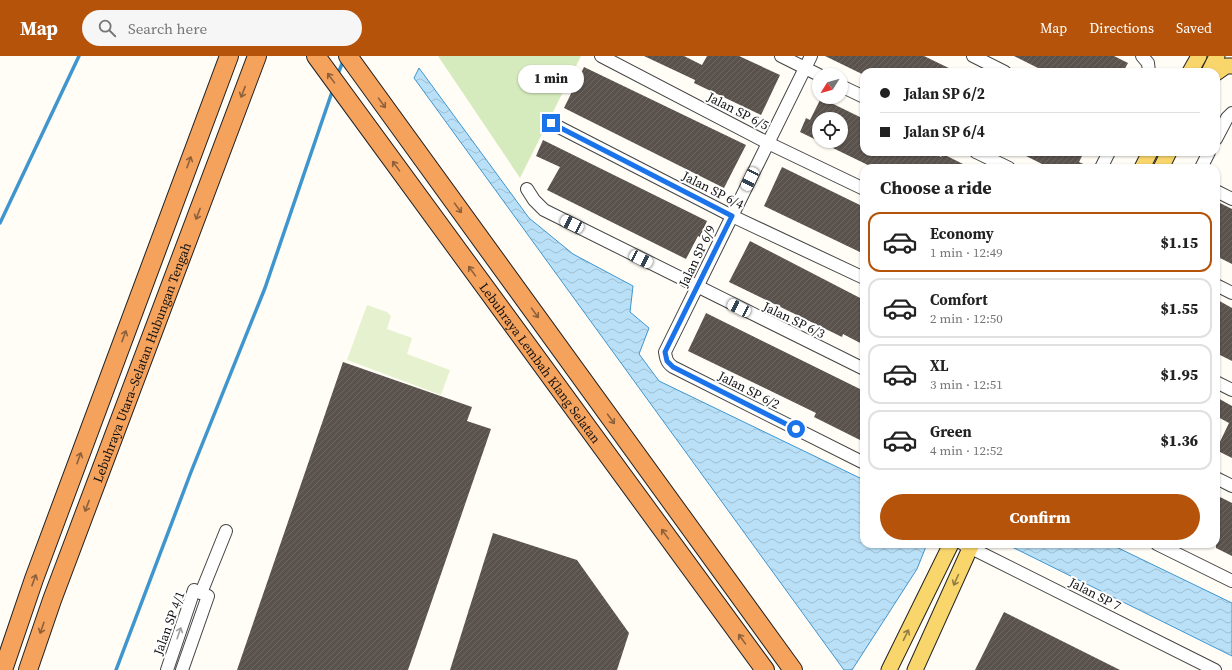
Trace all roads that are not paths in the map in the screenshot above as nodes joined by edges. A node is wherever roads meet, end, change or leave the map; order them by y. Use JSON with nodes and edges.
{"nodes":[{"id":1,"x":229,"y":56,"type":"edge"},
{"id":2,"x":258,"y":56,"type":"edge"},
{"id":3,"x":316,"y":56,"type":"edge"},
{"id":4,"x":348,"y":56,"type":"edge"},
{"id":5,"x":601,"y":56,"type":"edge"},
{"id":6,"x":781,"y":56,"type":"edge"},
{"id":7,"x":811,"y":56,"type":"edge"},
{"id":8,"x":973,"y":56,"type":"edge"},
{"id":9,"x":1187,"y":56,"type":"edge"},
{"id":10,"x":1199,"y":56,"type":"edge"},
{"id":11,"x":1218,"y":56,"type":"edge"},
{"id":12,"x":1232,"y":66,"type":"edge"},
{"id":13,"x":805,"y":68,"type":"junction"},
{"id":14,"x":997,"y":68,"type":"edge"},
{"id":15,"x":1186,"y":68,"type":"edge"},
{"id":16,"x":1192,"y":68,"type":"edge"},
{"id":17,"x":1211,"y":68,"type":"edge"},
{"id":18,"x":1220,"y":70,"type":"edge"},
{"id":19,"x":812,"y":72,"type":"edge"},
{"id":20,"x":848,"y":89,"type":"edge"},
{"id":21,"x":860,"y":95,"type":"edge"},
{"id":22,"x":1232,"y":113,"type":"edge"},
{"id":23,"x":551,"y":123,"type":"dead end"},
{"id":24,"x":1220,"y":131,"type":"edge"},
{"id":25,"x":768,"y":143,"type":"junction"},
{"id":26,"x":984,"y":156,"type":"edge"},
{"id":27,"x":1001,"y":164,"type":"edge"},
{"id":28,"x":860,"y":186,"type":"edge"},
{"id":29,"x":527,"y":189,"type":"dead end"},
{"id":30,"x":1220,"y":193,"type":"edge"},
{"id":31,"x":1232,"y":199,"type":"edge"},
{"id":32,"x":732,"y":216,"type":"junction"},
{"id":33,"x":860,"y":276,"type":"edge"},
{"id":34,"x":697,"y":287,"type":"junction"},
{"id":35,"x":1220,"y":287,"type":"edge"},
{"id":36,"x":1232,"y":293,"type":"edge"},
{"id":37,"x":667,"y":361,"type":"joint"},
{"id":38,"x":860,"y":368,"type":"edge"},
{"id":39,"x":1220,"y":384,"type":"edge"},
{"id":40,"x":1232,"y":390,"type":"edge"},
{"id":41,"x":860,"y":461,"type":"edge"},
{"id":42,"x":1220,"y":480,"type":"edge"},
{"id":43,"x":1232,"y":486,"type":"edge"},
{"id":44,"x":226,"y":530,"type":"dead end"},
{"id":45,"x":948,"y":548,"type":"edge"},
{"id":46,"x":967,"y":548,"type":"edge"},
{"id":47,"x":974,"y":548,"type":"edge"},
{"id":48,"x":1166,"y":548,"type":"edge"},
{"id":49,"x":1232,"y":581,"type":"edge"},
{"id":50,"x":201,"y":593,"type":"junction"},
{"id":51,"x":3,"y":670,"type":"edge"},
{"id":52,"x":28,"y":670,"type":"edge"},
{"id":53,"x":167,"y":670,"type":"edge"},
{"id":54,"x":182,"y":670,"type":"edge"},
{"id":55,"x":765,"y":670,"type":"edge"},
{"id":56,"x":793,"y":670,"type":"edge"},
{"id":57,"x":889,"y":670,"type":"edge"},
{"id":58,"x":916,"y":670,"type":"edge"},
{"id":59,"x":1215,"y":670,"type":"edge"}],
"edges":[{"from":51,"to":1,"type":"highway","name":"Lebuhraya Utara–Selatan Hubungan Tengah","one_way":true},
{"from":2,"to":52,"type":"highway","name":"Lebuhraya Utara–Selatan Hubungan Tengah","one_way":true},
{"from":55,"to":3,"type":"highway","name":"Lebuhraya Lembah Klang Selatan","one_way":true},
{"from":4,"to":56,"type":"highway","name":"Lebuhraya Lembah Klang Selatan","one_way":true},
{"from":5,"to":25,"type":"street","name":"Jalan SP 6/5"},
{"from":6,"to":13,"type":"street"},
{"from":7,"to":13,"type":"street","name":"Jalan SP 6/9"},
{"from":8,"to":14,"type":"street"},
{"from":9,"to":15,"type":"main road"},
{"from":10,"to":16,"type":"main road"},
{"from":11,"to":17,"type":"main road"},
{"from":12,"to":18,"type":"main road"},
{"from":13,"to":19,"type":"street"},
{"from":13,"to":25,"type":"street","name":"Jalan SP 6/9"},
{"from":20,"to":21,"type":"street"},
{"from":22,"to":24,"type":"street"},
{"from":23,"to":32,"type":"street","name":"Jalan SP 6/4"},
{"from":25,"to":28,"type":"street","name":"Jalan SP 6/5"},
{"from":25,"to":32,"type":"street","name":"Jalan SP 6/9"},
{"from":26,"to":27,"type":"street"},
{"from":29,"to":34,"type":"street","name":"Jalan SP 6/3"},
{"from":30,"to":31,"type":"street"},
{"from":32,"to":33,"type":"street","name":"Jalan SP 6/4"},
{"from":32,"to":34,"type":"street","name":"Jalan SP 6/9"},
{"from":34,"to":37,"type":"street","name":"Jalan SP 6/9"},
{"from":34,"to":38,"type":"street","name":"Jalan SP 6/3"},
{"from":35,"to":36,"type":"street"},
{"from":37,"to":41,"type":"street","name":"Jalan SP 6/2"},
{"from":39,"to":40,"type":"street"},
{"from":42,"to":43,"type":"street"},
{"from":44,"to":50,"type":"street","name":"Jalan SP 4/1"},
{"from":57,"to":45,"type":"main road","one_way":true},
{"from":46,"to":58,"type":"main road","one_way":true},
{"from":47,"to":59,"type":"street","name":"Jalan SP 7"},
{"from":48,"to":49,"type":"street"},
{"from":53,"to":50,"type":"street","name":"Jalan SP 4/1","one_way":true},
{"from":50,"to":54,"type":"street","name":"Jalan SP 4/1"}]}
